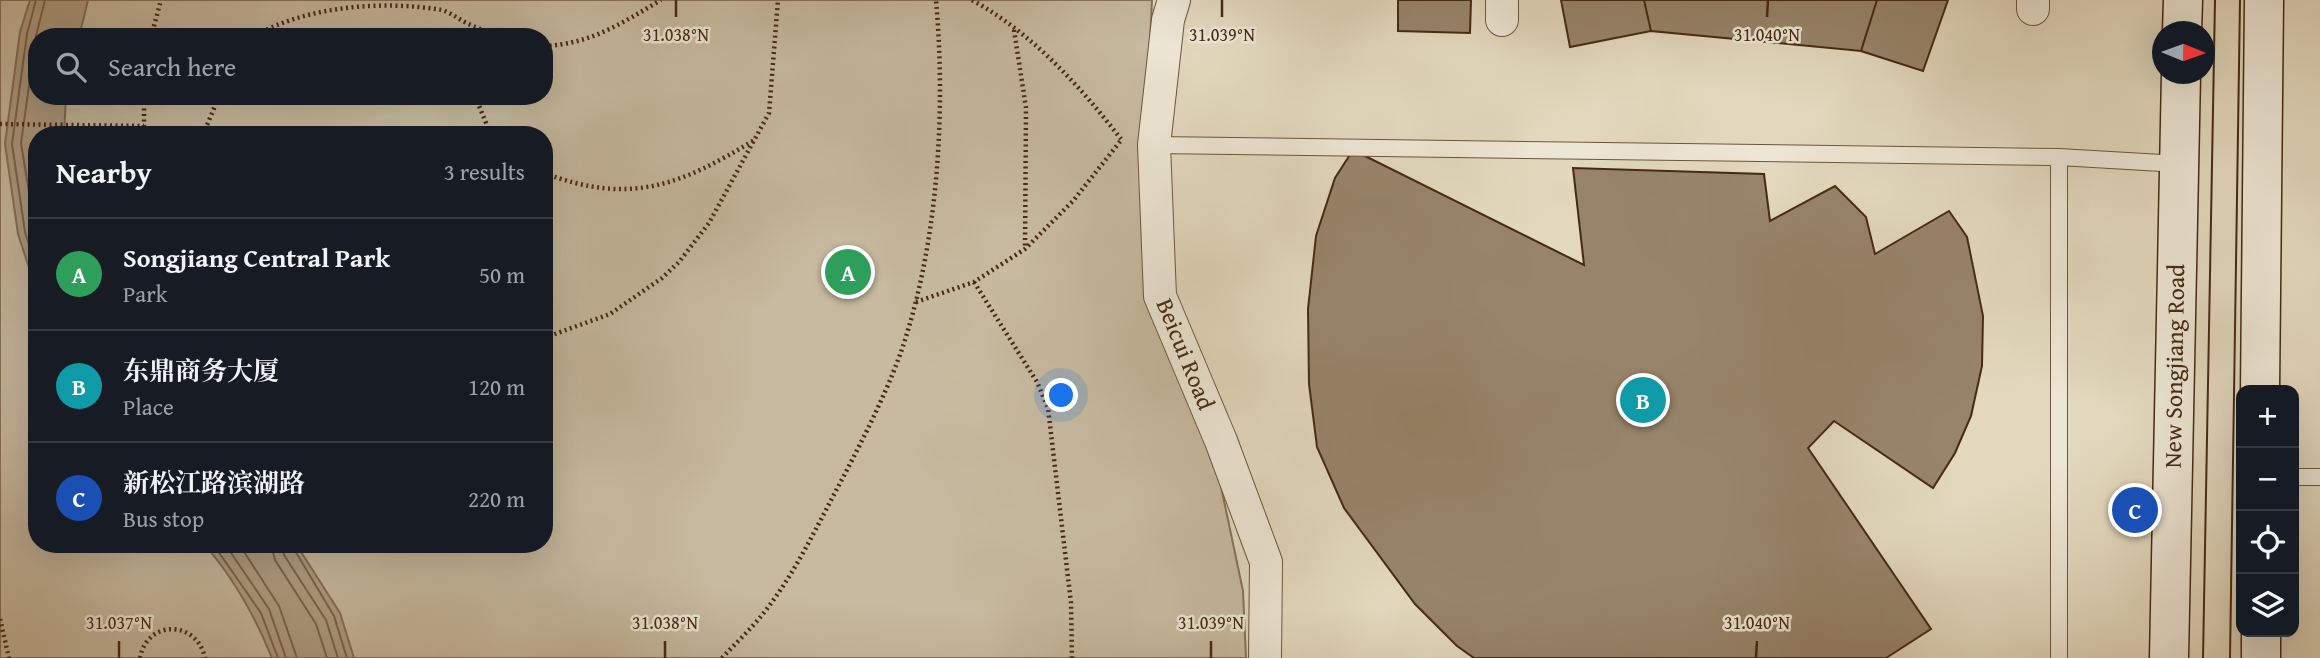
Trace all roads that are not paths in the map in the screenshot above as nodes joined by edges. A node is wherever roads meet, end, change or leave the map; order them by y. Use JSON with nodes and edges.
{"nodes":[{"id":1,"x":1174,"y":0,"type":"edge"},
{"id":2,"x":2183,"y":0,"type":"edge"},
{"id":3,"x":2264,"y":0,"type":"edge"},
{"id":4,"x":2182,"y":21,"type":"edge"},
{"id":5,"x":2181,"y":84,"type":"edge"},
{"id":6,"x":1154,"y":145,"type":"junction"},
{"id":7,"x":2059,"y":156,"type":"junction"},
{"id":8,"x":2179,"y":164,"type":"junction"},
{"id":9,"x":2260,"y":385,"type":"edge"},
{"id":10,"x":2299,"y":477,"type":"edge"},
{"id":11,"x":2320,"y":477,"type":"edge"},
{"id":12,"x":2261,"y":637,"type":"edge"},
{"id":13,"x":1265,"y":658,"type":"edge"},
{"id":14,"x":2059,"y":658,"type":"edge"},
{"id":15,"x":2169,"y":658,"type":"edge"},
{"id":16,"x":2261,"y":658,"type":"edge"}],
"edges":[{"from":1,"to":6,"type":"street","name":"Beicui Road"},
{"from":2,"to":4,"type":"main road"},
{"from":3,"to":9,"type":"main road"},
{"from":5,"to":8,"type":"main road","name":"New Songjiang Road"},
{"from":6,"to":7,"type":"lane"},
{"from":6,"to":13,"type":"street","name":"Beicui Road"},
{"from":7,"to":8,"type":"lane"},
{"from":7,"to":14,"type":"lane"},
{"from":8,"to":15,"type":"main road","name":"New Songjiang Road"},
{"from":10,"to":11,"type":"lane"},
{"from":12,"to":16,"type":"main road"}]}
